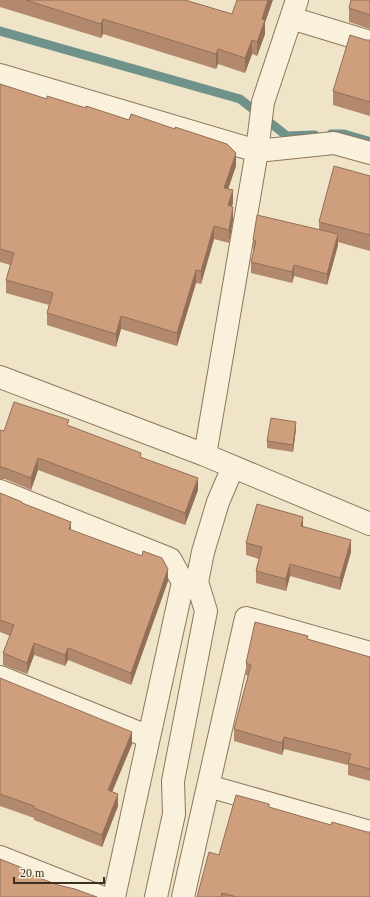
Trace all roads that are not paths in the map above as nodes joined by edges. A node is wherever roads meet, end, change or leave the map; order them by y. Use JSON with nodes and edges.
{"nodes":[{"id":1,"x":294,"y":9,"type":"edge"},
{"id":2,"x":370,"y":42,"type":"edge"},
{"id":3,"x":0,"y":75,"type":"edge"},
{"id":4,"x":257,"y":151,"type":"junction"},
{"id":5,"x":370,"y":153,"type":"edge"},
{"id":6,"x":0,"y":378,"type":"edge"},
{"id":7,"x":205,"y":455,"type":"junction"},
{"id":8,"x":233,"y":467,"type":"junction"},
{"id":9,"x":0,"y":491,"type":"edge"},
{"id":10,"x":370,"y":524,"type":"edge"},
{"id":11,"x":370,"y":652,"type":"edge"},
{"id":12,"x":0,"y":676,"type":"edge"},
{"id":13,"x":149,"y":737,"type":"junction"},
{"id":14,"x":208,"y":786,"type":"junction"},
{"id":15,"x":370,"y":832,"type":"edge"},
{"id":16,"x":0,"y":857,"type":"edge"},
{"id":17,"x":61,"y":889,"type":"edge"},
{"id":18,"x":101,"y":897,"type":"edge"},
{"id":19,"x":114,"y":897,"type":"edge"},
{"id":20,"x":156,"y":897,"type":"edge"},
{"id":21,"x":182,"y":897,"type":"edge"}],
"edges":[{"from":1,"to":2,"type":"street"},
{"from":1,"to":4,"type":"street"},
{"from":3,"to":4,"type":"street"},
{"from":4,"to":5,"type":"street"},
{"from":4,"to":7,"type":"street"},
{"from":6,"to":7,"type":"street"},
{"from":7,"to":8,"type":"street"},
{"from":8,"to":10,"type":"street"},
{"from":8,"to":20,"type":"street"},
{"from":9,"to":13,"type":"street"},
{"from":11,"to":14,"type":"street"},
{"from":12,"to":13,"type":"street"},
{"from":13,"to":19,"type":"street"},
{"from":14,"to":15,"type":"street"},
{"from":14,"to":21,"type":"street"},
{"from":16,"to":17,"type":"street"},
{"from":17,"to":18,"type":"street"}]}
